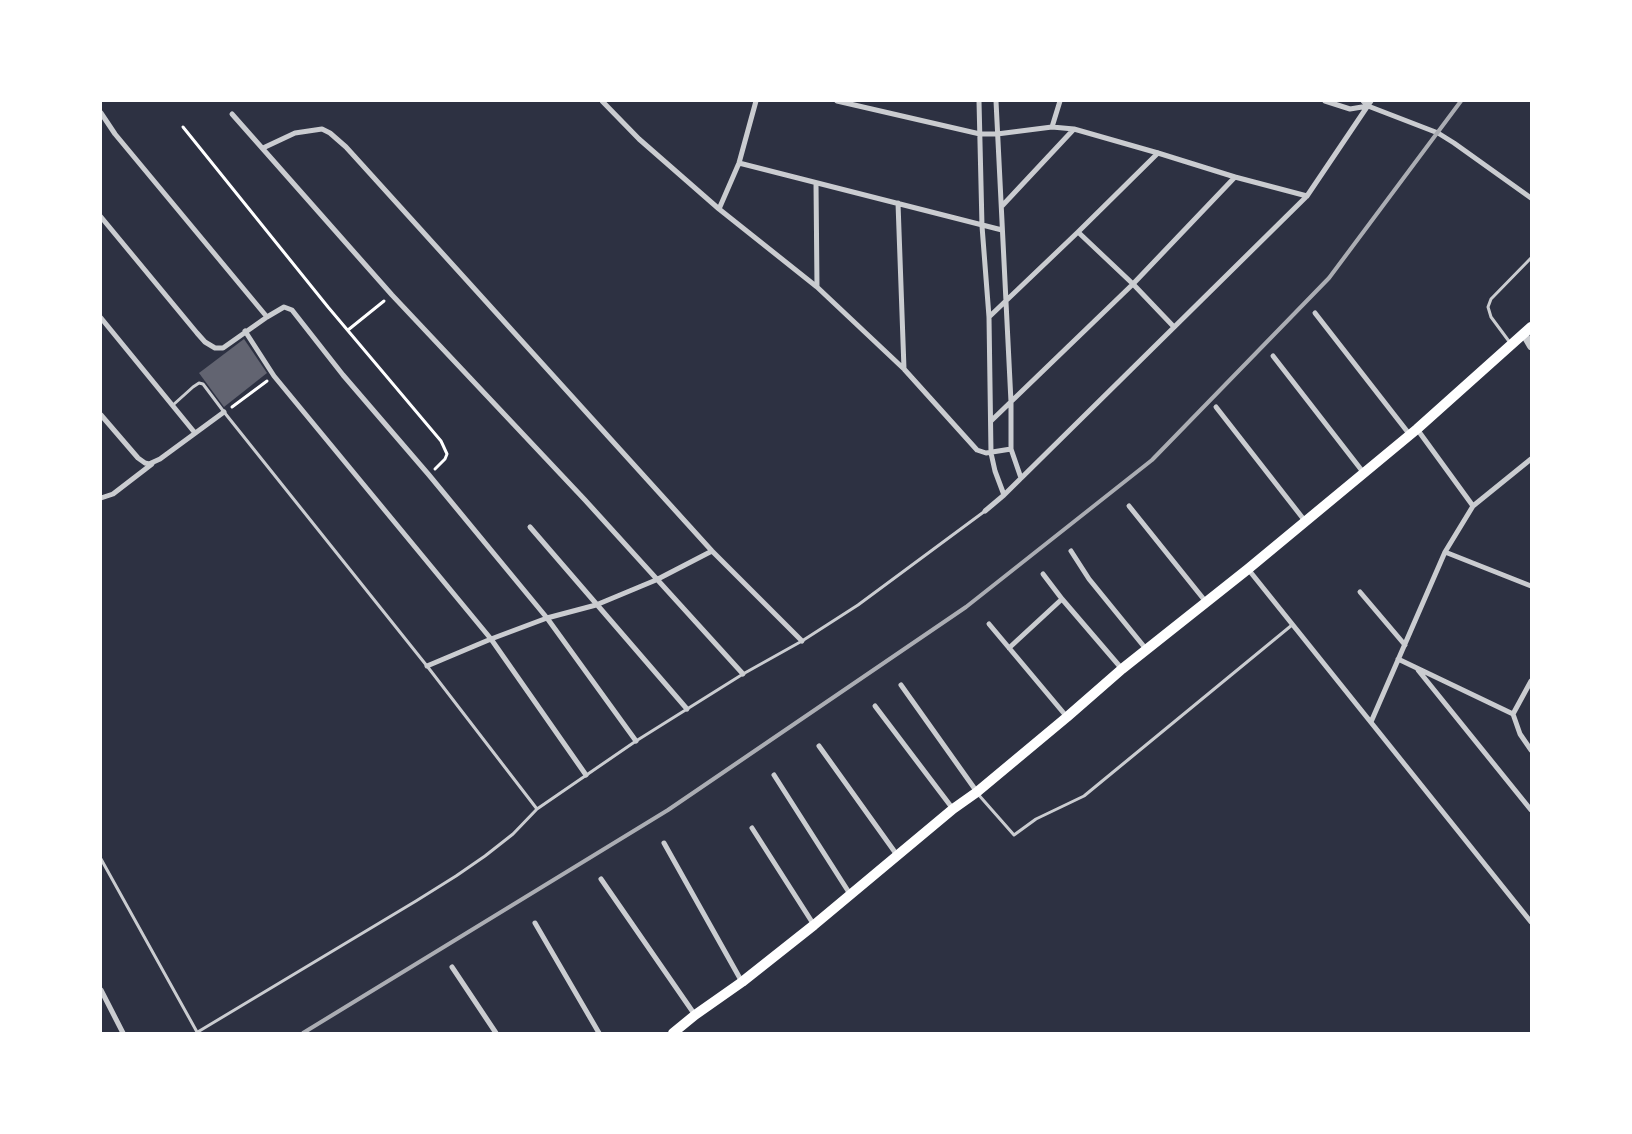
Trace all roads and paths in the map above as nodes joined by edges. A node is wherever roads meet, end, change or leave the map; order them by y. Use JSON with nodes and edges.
{"nodes":[{"id":1,"x":602,"y":101,"type":"edge"},
{"id":2,"x":756,"y":101,"type":"edge"},
{"id":3,"x":837,"y":101,"type":"edge"},
{"id":4,"x":979,"y":101,"type":"edge"},
{"id":5,"x":996,"y":101,"type":"edge"},
{"id":6,"x":1060,"y":101,"type":"edge"},
{"id":7,"x":1325,"y":101,"type":"edge"},
{"id":8,"x":1363,"y":101,"type":"edge"},
{"id":9,"x":1370,"y":104,"type":"edge"},
{"id":10,"x":101,"y":113,"type":"edge"},
{"id":11,"x":232,"y":114,"type":"dead end"},
{"id":12,"x":183,"y":127,"type":"dead end"},
{"id":13,"x":1052,"y":127,"type":"junction"},
{"id":14,"x":1074,"y":129,"type":"junction"},
{"id":15,"x":980,"y":134,"type":"junction"},
{"id":16,"x":997,"y":134,"type":"junction"},
{"id":17,"x":263,"y":148,"type":"junction"},
{"id":18,"x":1158,"y":152,"type":"junction"},
{"id":19,"x":739,"y":163,"type":"junction"},
{"id":20,"x":1234,"y":177,"type":"junction"},
{"id":21,"x":816,"y":183,"type":"junction"},
{"id":22,"x":1308,"y":196,"type":"junction"},
{"id":23,"x":1531,"y":198,"type":"edge"},
{"id":24,"x":898,"y":203,"type":"junction"},
{"id":25,"x":1002,"y":206,"type":"junction"},
{"id":26,"x":719,"y":209,"type":"junction"},
{"id":27,"x":101,"y":218,"type":"edge"},
{"id":28,"x":982,"y":226,"type":"junction"},
{"id":29,"x":1002,"y":230,"type":"junction"},
{"id":30,"x":1078,"y":232,"type":"junction"},
{"id":31,"x":1531,"y":258,"type":"edge"},
{"id":32,"x":1133,"y":284,"type":"junction"},
{"id":33,"x":817,"y":287,"type":"junction"},
{"id":34,"x":392,"y":295,"type":"junction"},
{"id":35,"x":1006,"y":301,"type":"junction"},
{"id":36,"x":1315,"y":313,"type":"dead end"},
{"id":37,"x":267,"y":316,"type":"junction"},
{"id":38,"x":989,"y":317,"type":"junction"},
{"id":39,"x":101,"y":318,"type":"edge"},
{"id":40,"x":1174,"y":327,"type":"junction"},
{"id":41,"x":348,"y":330,"type":"junction"},
{"id":42,"x":1527,"y":330,"type":"edge"},
{"id":43,"x":245,"y":332,"type":"junction"},
{"id":44,"x":1512,"y":345,"type":"junction"},
{"id":45,"x":1531,"y":346,"type":"edge"},
{"id":46,"x":1272,"y":356,"type":"dead end"},
{"id":47,"x":904,"y":369,"type":"junction"},
{"id":48,"x":274,"y":376,"type":"junction"},
{"id":49,"x":1011,"y":402,"type":"junction"},
{"id":50,"x":173,"y":404,"type":"junction"},
{"id":51,"x":1216,"y":406,"type":"dead end"},
{"id":52,"x":224,"y":412,"type":"junction"},
{"id":53,"x":101,"y":415,"type":"edge"},
{"id":54,"x":991,"y":421,"type":"junction"},
{"id":55,"x":1413,"y":432,"type":"junction"},
{"id":56,"x":195,"y":433,"type":"junction"},
{"id":57,"x":1011,"y":449,"type":"junction"},
{"id":58,"x":991,"y":453,"type":"junction"},
{"id":59,"x":1531,"y":459,"type":"edge"},
{"id":60,"x":155,"y":462,"type":"junction"},
{"id":61,"x":1363,"y":472,"type":"junction"},
{"id":62,"x":429,"y":475,"type":"junction"},
{"id":63,"x":1021,"y":478,"type":"junction"},
{"id":64,"x":1004,"y":495,"type":"junction"},
{"id":65,"x":101,"y":498,"type":"edge"},
{"id":66,"x":1129,"y":506,"type":"dead end"},
{"id":67,"x":1473,"y":506,"type":"junction"},
{"id":68,"x":985,"y":512,"type":"joint"},
{"id":69,"x":1305,"y":521,"type":"junction"},
{"id":70,"x":530,"y":526,"type":"dead end"},
{"id":71,"x":712,"y":551,"type":"junction"},
{"id":72,"x":1071,"y":551,"type":"dead end"},
{"id":73,"x":1444,"y":552,"type":"junction"},
{"id":74,"x":1248,"y":569,"type":"junction"},
{"id":75,"x":1043,"y":574,"type":"dead end"},
{"id":76,"x":656,"y":580,"type":"junction"},
{"id":77,"x":1531,"y":586,"type":"edge"},
{"id":78,"x":1360,"y":592,"type":"dead end"},
{"id":79,"x":1062,"y":599,"type":"junction"},
{"id":80,"x":1206,"y":602,"type":"junction"},
{"id":81,"x":596,"y":605,"type":"junction"},
{"id":82,"x":547,"y":618,"type":"junction"},
{"id":83,"x":989,"y":624,"type":"dead end"},
{"id":84,"x":1293,"y":624,"type":"junction"},
{"id":85,"x":491,"y":639,"type":"junction"},
{"id":86,"x":802,"y":641,"type":"junction"},
{"id":87,"x":1405,"y":645,"type":"junction"},
{"id":88,"x":1009,"y":648,"type":"junction"},
{"id":89,"x":1146,"y":649,"type":"junction"},
{"id":90,"x":1398,"y":660,"type":"junction"},
{"id":91,"x":427,"y":666,"type":"junction"},
{"id":92,"x":1122,"y":669,"type":"junction"},
{"id":93,"x":1418,"y":670,"type":"junction"},
{"id":94,"x":743,"y":674,"type":"junction"},
{"id":95,"x":1531,"y":681,"type":"edge"},
{"id":96,"x":901,"y":685,"type":"dead end"},
{"id":97,"x":876,"y":706,"type":"dead end"},
{"id":98,"x":687,"y":709,"type":"junction"},
{"id":99,"x":1513,"y":714,"type":"junction"},
{"id":100,"x":1067,"y":717,"type":"junction"},
{"id":101,"x":1372,"y":722,"type":"junction"},
{"id":102,"x":636,"y":741,"type":"junction"},
{"id":103,"x":819,"y":746,"type":"dead end"},
{"id":104,"x":1531,"y":750,"type":"edge"},
{"id":105,"x":774,"y":775,"type":"dead end"},
{"id":106,"x":586,"y":776,"type":"junction"},
{"id":107,"x":977,"y":792,"type":"junction"},
{"id":108,"x":537,"y":809,"type":"junction"},
{"id":109,"x":953,"y":809,"type":"junction"},
{"id":110,"x":1531,"y":810,"type":"edge"},
{"id":111,"x":752,"y":828,"type":"dead end"},
{"id":112,"x":664,"y":843,"type":"dead end"},
{"id":113,"x":897,"y":855,"type":"junction"},
{"id":114,"x":101,"y":859,"type":"edge"},
{"id":115,"x":601,"y":879,"type":"dead end"},
{"id":116,"x":850,"y":894,"type":"junction"},
{"id":117,"x":1531,"y":922,"type":"edge"},
{"id":118,"x":535,"y":923,"type":"dead end"},
{"id":119,"x":814,"y":925,"type":"junction"},
{"id":120,"x":452,"y":967,"type":"dead end"},
{"id":121,"x":742,"y":982,"type":"junction"},
{"id":122,"x":101,"y":990,"type":"edge"},
{"id":123,"x":694,"y":1015,"type":"junction"},
{"id":124,"x":196,"y":1032,"type":"edge"},
{"id":125,"x":123,"y":1033,"type":"edge"},
{"id":126,"x":496,"y":1033,"type":"edge"},
{"id":127,"x":599,"y":1033,"type":"edge"},
{"id":128,"x":673,"y":1033,"type":"edge"}],
"edges":[{"from":1,"to":26,"type":"street"},
{"from":2,"to":19,"type":"street"},
{"from":3,"to":15,"type":"street"},
{"from":4,"to":15,"type":"street"},
{"from":5,"to":16,"type":"street"},
{"from":6,"to":13,"type":"street"},
{"from":7,"to":9,"type":"street"},
{"from":8,"to":9,"type":"street"},
{"from":9,"to":22,"type":"street"},
{"from":9,"to":23,"type":"street"},
{"from":10,"to":37,"type":"street"},
{"from":11,"to":17,"type":"street"},
{"from":12,"to":41,"type":"path"},
{"from":13,"to":14,"type":"street"},
{"from":13,"to":16,"type":"street"},
{"from":14,"to":18,"type":"street"},
{"from":14,"to":25,"type":"street"},
{"from":15,"to":16,"type":"street"},
{"from":15,"to":28,"type":"street"},
{"from":16,"to":25,"type":"street"},
{"from":17,"to":34,"type":"street"},
{"from":17,"to":71,"type":"street"},
{"from":18,"to":20,"type":"street"},
{"from":18,"to":30,"type":"street"},
{"from":19,"to":21,"type":"street"},
{"from":19,"to":26,"type":"street"},
{"from":20,"to":22,"type":"street"},
{"from":20,"to":32,"type":"street"},
{"from":21,"to":24,"type":"street"},
{"from":21,"to":33,"type":"street"},
{"from":22,"to":40,"type":"street"},
{"from":24,"to":28,"type":"street"},
{"from":24,"to":47,"type":"street"},
{"from":25,"to":29,"type":"street"},
{"from":26,"to":33,"type":"street"},
{"from":27,"to":43,"type":"street"},
{"from":28,"to":29,"type":"street"},
{"from":28,"to":38,"type":"street"},
{"from":29,"to":35,"type":"street"},
{"from":30,"to":32,"type":"street"},
{"from":30,"to":35,"type":"street"},
{"from":31,"to":44,"type":"lane"},
{"from":32,"to":40,"type":"street"},
{"from":32,"to":49,"type":"street"},
{"from":33,"to":47,"type":"street"},
{"from":34,"to":41,"type":"path"},
{"from":34,"to":76,"type":"street"},
{"from":35,"to":38,"type":"street"},
{"from":35,"to":49,"type":"street"},
{"from":36,"to":55,"type":"street"},
{"from":37,"to":43,"type":"street"},
{"from":37,"to":62,"type":"street"},
{"from":38,"to":54,"type":"street"},
{"from":39,"to":50,"type":"street"},
{"from":40,"to":63,"type":"street"},
{"from":41,"to":62,"type":"path"},
{"from":42,"to":44,"type":"main road"},
{"from":42,"to":45,"type":"street"},
{"from":43,"to":48,"type":"street"},
{"from":44,"to":55,"type":"main road"},
{"from":46,"to":61,"type":"street"},
{"from":47,"to":58,"type":"street"},
{"from":48,"to":52,"type":"path"},
{"from":48,"to":85,"type":"street"},
{"from":49,"to":54,"type":"street"},
{"from":49,"to":57,"type":"street"},
{"from":50,"to":52,"type":"lane"},
{"from":50,"to":56,"type":"street"},
{"from":51,"to":69,"type":"street"},
{"from":52,"to":56,"type":"street"},
{"from":52,"to":91,"type":"lane"},
{"from":53,"to":60,"type":"street"},
{"from":54,"to":58,"type":"street"},
{"from":55,"to":61,"type":"main road"},
{"from":55,"to":67,"type":"street"},
{"from":56,"to":60,"type":"street"},
{"from":57,"to":58,"type":"street"},
{"from":57,"to":63,"type":"street"},
{"from":58,"to":64,"type":"street"},
{"from":59,"to":67,"type":"street"},
{"from":60,"to":65,"type":"street"},
{"from":61,"to":69,"type":"main road"},
{"from":62,"to":82,"type":"street"},
{"from":63,"to":64,"type":"street"},
{"from":64,"to":68,"type":"street"},
{"from":66,"to":80,"type":"street"},
{"from":67,"to":73,"type":"street"},
{"from":68,"to":86,"type":"lane"},
{"from":69,"to":74,"type":"main road"},
{"from":70,"to":81,"type":"street"},
{"from":71,"to":76,"type":"street"},
{"from":71,"to":86,"type":"street"},
{"from":72,"to":89,"type":"street"},
{"from":73,"to":77,"type":"street"},
{"from":73,"to":87,"type":"street"},
{"from":74,"to":80,"type":"main road"},
{"from":74,"to":84,"type":"street"},
{"from":75,"to":79,"type":"street"},
{"from":76,"to":81,"type":"street"},
{"from":76,"to":94,"type":"street"},
{"from":78,"to":87,"type":"street"},
{"from":79,"to":88,"type":"street"},
{"from":79,"to":92,"type":"street"},
{"from":80,"to":89,"type":"main road"},
{"from":81,"to":82,"type":"street"},
{"from":81,"to":98,"type":"street"},
{"from":82,"to":85,"type":"street"},
{"from":82,"to":102,"type":"street"},
{"from":83,"to":88,"type":"street"},
{"from":84,"to":101,"type":"street"},
{"from":84,"to":107,"type":"lane"},
{"from":85,"to":91,"type":"street"},
{"from":85,"to":106,"type":"street"},
{"from":86,"to":94,"type":"lane"},
{"from":87,"to":90,"type":"street"},
{"from":88,"to":100,"type":"street"},
{"from":89,"to":92,"type":"main road"},
{"from":90,"to":93,"type":"street"},
{"from":90,"to":101,"type":"street"},
{"from":91,"to":108,"type":"lane"},
{"from":92,"to":100,"type":"main road"},
{"from":93,"to":99,"type":"street"},
{"from":93,"to":110,"type":"street"},
{"from":94,"to":98,"type":"lane"},
{"from":95,"to":99,"type":"street"},
{"from":96,"to":107,"type":"street"},
{"from":97,"to":109,"type":"street"},
{"from":98,"to":102,"type":"lane"},
{"from":99,"to":104,"type":"street"},
{"from":100,"to":107,"type":"main road"},
{"from":101,"to":117,"type":"street"},
{"from":102,"to":106,"type":"lane"},
{"from":103,"to":113,"type":"street"},
{"from":105,"to":116,"type":"street"},
{"from":106,"to":108,"type":"lane"},
{"from":107,"to":109,"type":"main road"},
{"from":108,"to":124,"type":"lane"},
{"from":109,"to":113,"type":"main road"},
{"from":111,"to":119,"type":"street"},
{"from":112,"to":121,"type":"street"},
{"from":113,"to":116,"type":"main road"},
{"from":114,"to":124,"type":"lane"},
{"from":115,"to":123,"type":"street"},
{"from":116,"to":119,"type":"main road"},
{"from":118,"to":127,"type":"street"},
{"from":119,"to":121,"type":"main road"},
{"from":120,"to":126,"type":"street"},
{"from":121,"to":123,"type":"main road"},
{"from":122,"to":125,"type":"street"},
{"from":123,"to":128,"type":"main road"}]}
